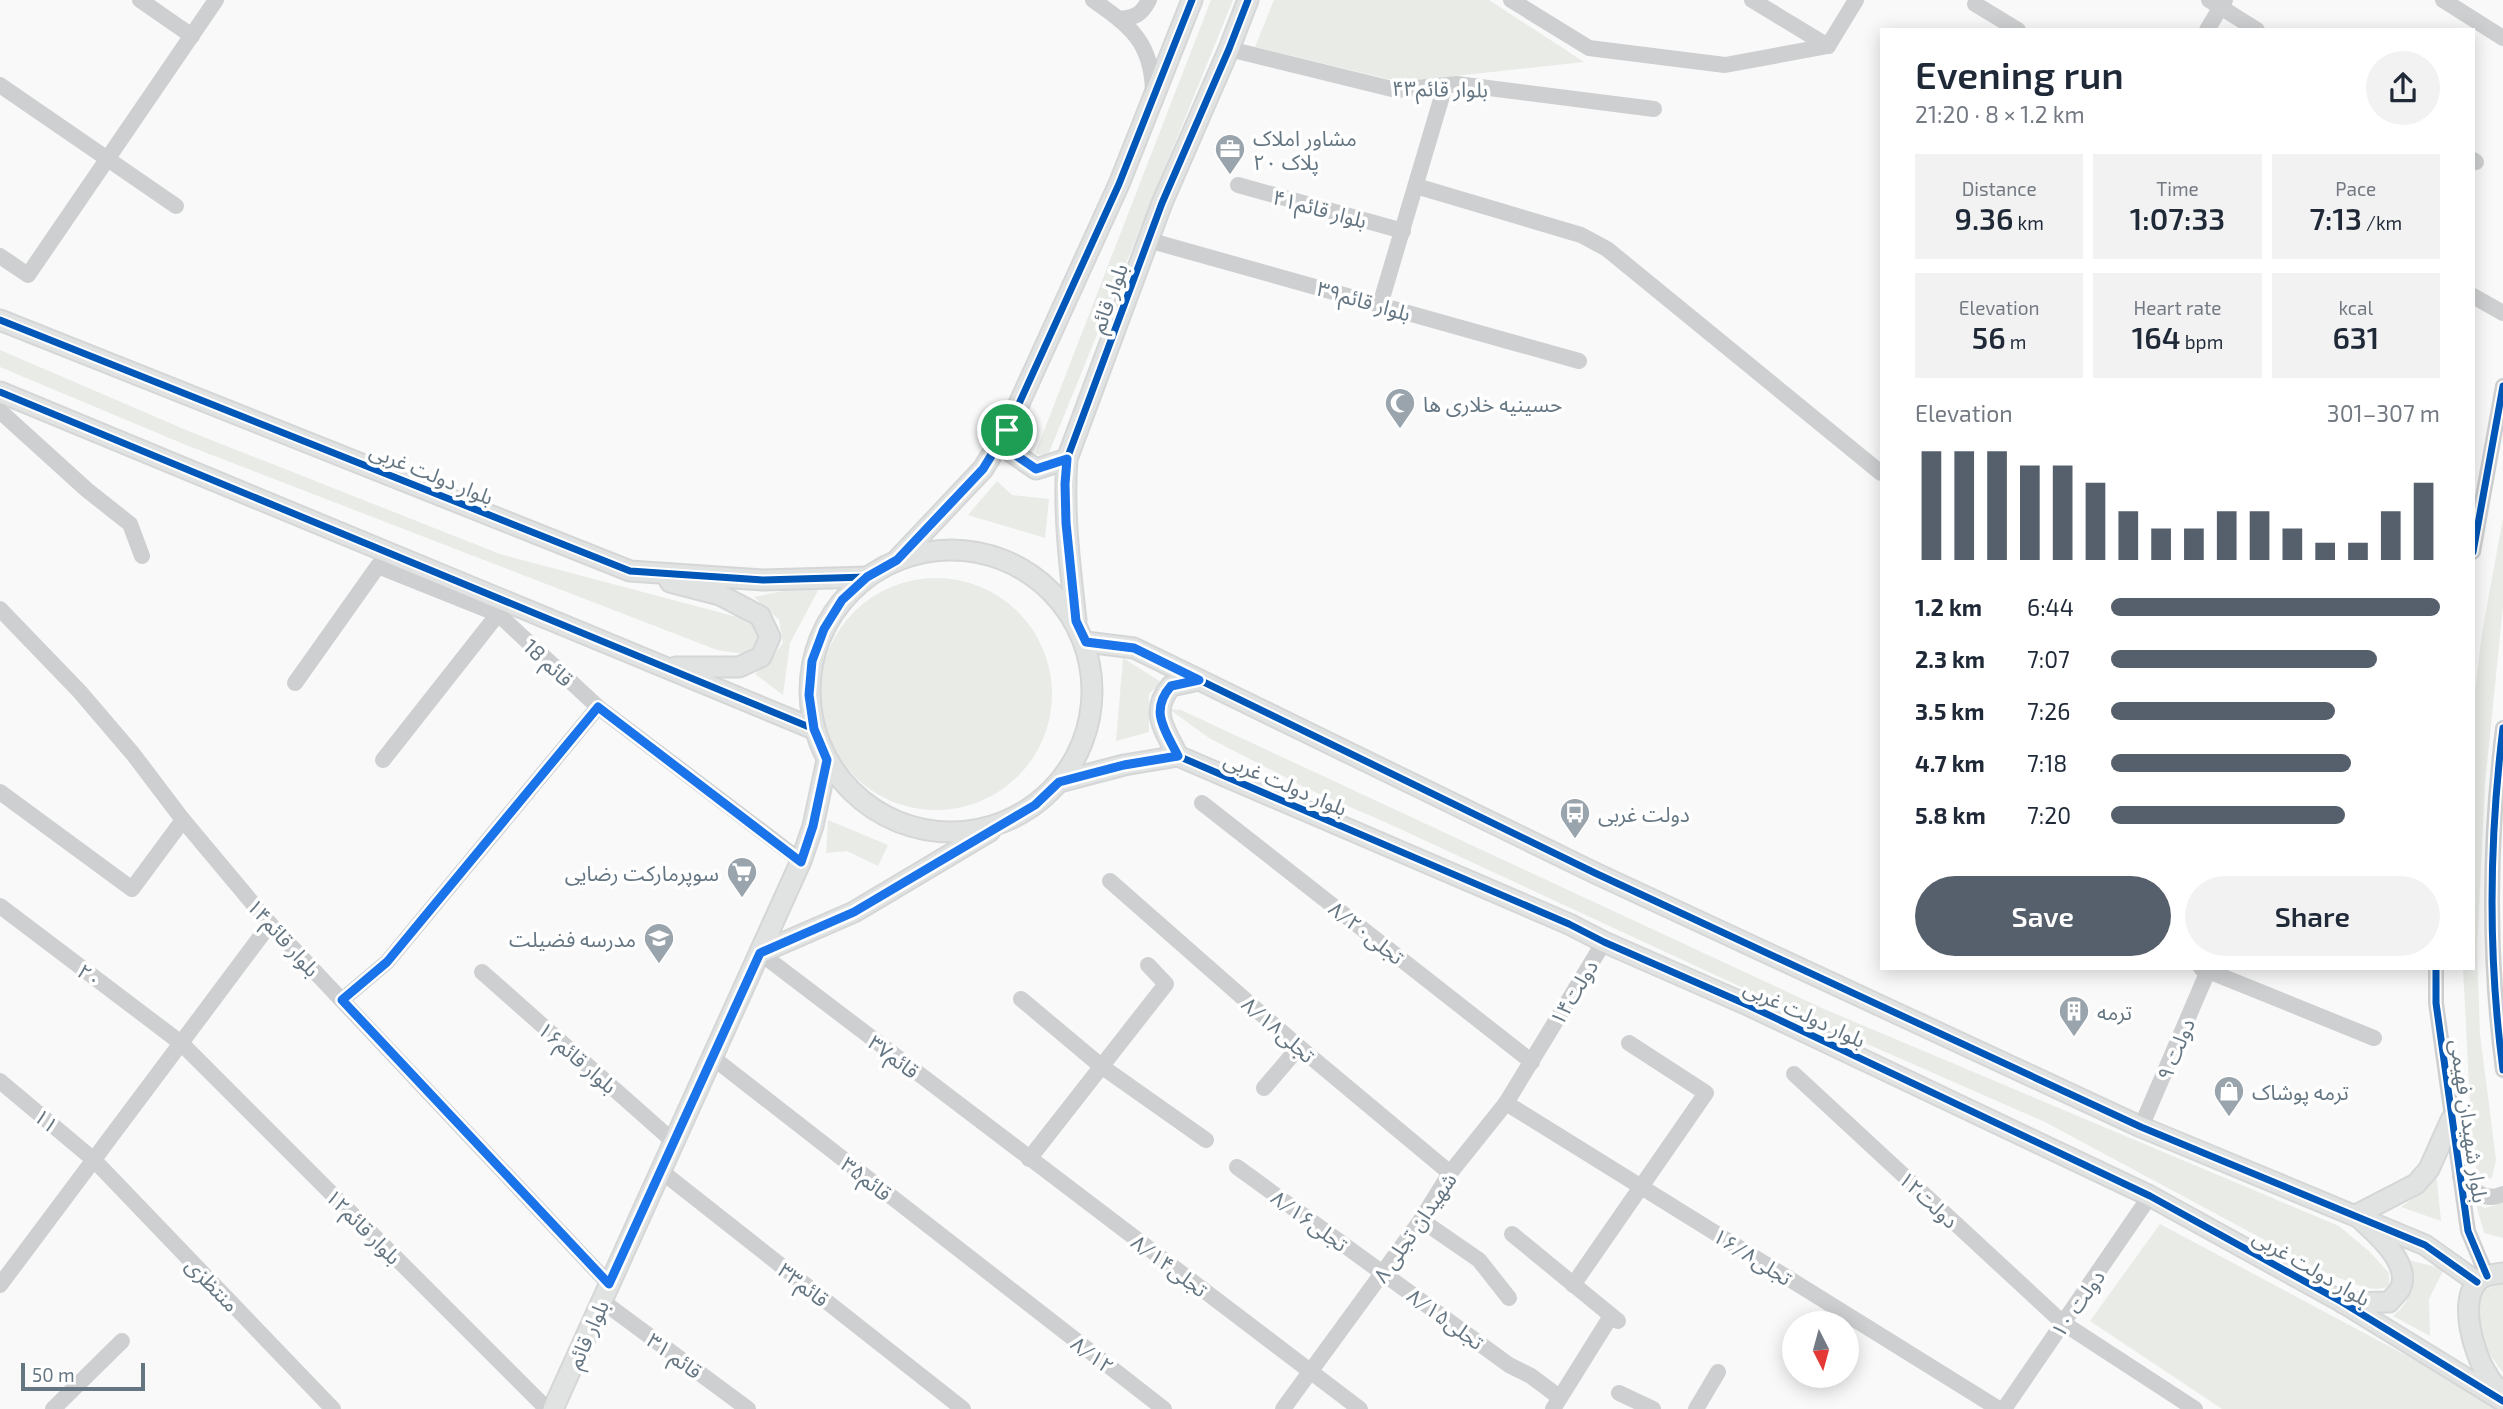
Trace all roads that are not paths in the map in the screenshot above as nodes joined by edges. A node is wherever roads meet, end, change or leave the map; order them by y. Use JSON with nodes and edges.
{"nodes":[{"id":1,"x":140,"y":0,"type":"edge"},
{"id":2,"x":216,"y":0,"type":"edge"},
{"id":3,"x":1093,"y":0,"type":"edge"},
{"id":4,"x":1149,"y":0,"type":"edge"},
{"id":5,"x":1192,"y":0,"type":"edge"},
{"id":6,"x":1248,"y":0,"type":"edge"},
{"id":7,"x":1511,"y":0,"type":"edge"},
{"id":8,"x":1752,"y":0,"type":"edge"},
{"id":9,"x":1856,"y":0,"type":"edge"},
{"id":10,"x":2443,"y":0,"type":"edge"},
{"id":11,"x":2218,"y":3,"type":"edge"},
{"id":12,"x":1975,"y":4,"type":"dead end"},
{"id":13,"x":1119,"y":19,"type":"junction"},
{"id":14,"x":2015,"y":28,"type":"edge"},
{"id":15,"x":2208,"y":28,"type":"edge"},
{"id":16,"x":2254,"y":28,"type":"edge"},
{"id":17,"x":192,"y":36,"type":"junction"},
{"id":18,"x":2503,"y":38,"type":"edge"},
{"id":19,"x":1828,"y":46,"type":"junction"},
{"id":20,"x":1229,"y":49,"type":"junction"},
{"id":21,"x":0,"y":85,"type":"edge"},
{"id":22,"x":1445,"y":86,"type":"junction"},
{"id":23,"x":1154,"y":97,"type":"junction"},
{"id":24,"x":1654,"y":109,"type":"dead end"},
{"id":25,"x":107,"y":159,"type":"junction"},
{"id":26,"x":1238,"y":185,"type":"dead end"},
{"id":27,"x":1416,"y":186,"type":"junction"},
{"id":28,"x":176,"y":206,"type":"dead end"},
{"id":29,"x":1403,"y":231,"type":"junction"},
{"id":30,"x":1148,"y":240,"type":"junction"},
{"id":31,"x":0,"y":256,"type":"edge"},
{"id":32,"x":2475,"y":297,"type":"edge"},
{"id":33,"x":1381,"y":305,"type":"junction"},
{"id":34,"x":2503,"y":313,"type":"edge"},
{"id":35,"x":0,"y":320,"type":"edge"},
{"id":36,"x":1579,"y":361,"type":"dead end"},
{"id":37,"x":2503,"y":386,"type":"edge"},
{"id":38,"x":0,"y":392,"type":"edge"},
{"id":39,"x":1,"y":412,"type":"edge"},
{"id":40,"x":1007,"y":430,"type":"junction"},
{"id":41,"x":1067,"y":459,"type":"junction"},
{"id":42,"x":1880,"y":472,"type":"edge"},
{"id":43,"x":2475,"y":541,"type":"edge"},
{"id":44,"x":142,"y":556,"type":"dead end"},
{"id":45,"x":897,"y":560,"type":"junction"},
{"id":46,"x":630,"y":570,"type":"junction"},
{"id":47,"x":867,"y":577,"type":"junction"},
{"id":48,"x":0,"y":609,"type":"edge"},
{"id":49,"x":498,"y":614,"type":"junction"},
{"id":50,"x":1076,"y":621,"type":"junction"},
{"id":51,"x":1086,"y":642,"type":"junction"},
{"id":52,"x":661,"y":666,"type":"junction"},
{"id":53,"x":1199,"y":680,"type":"junction"},
{"id":54,"x":295,"y":683,"type":"dead end"},
{"id":55,"x":598,"y":707,"type":"junction"},
{"id":56,"x":2503,"y":727,"type":"edge"},
{"id":57,"x":814,"y":729,"type":"junction"},
{"id":58,"x":1178,"y":756,"type":"junction"},
{"id":59,"x":383,"y":760,"type":"dead end"},
{"id":60,"x":827,"y":760,"type":"junction"},
{"id":61,"x":1059,"y":782,"type":"junction"},
{"id":62,"x":0,"y":792,"type":"edge"},
{"id":63,"x":1202,"y":803,"type":"dead end"},
{"id":64,"x":183,"y":820,"type":"junction"},
{"id":65,"x":1006,"y":822,"type":"junction"},
{"id":66,"x":801,"y":862,"type":"junction"},
{"id":67,"x":1110,"y":881,"type":"dead end"},
{"id":68,"x":0,"y":906,"type":"edge"},
{"id":69,"x":270,"y":925,"type":"junction"},
{"id":70,"x":1604,"y":942,"type":"junction"},
{"id":71,"x":760,"y":953,"type":"junction"},
{"id":72,"x":1148,"y":965,"type":"dead end"},
{"id":73,"x":2205,"y":970,"type":"edge"},
{"id":74,"x":2207,"y":970,"type":"edge"},
{"id":75,"x":2436,"y":970,"type":"edge"},
{"id":76,"x":482,"y":972,"type":"dead end"},
{"id":77,"x":1021,"y":999,"type":"dead end"},
{"id":78,"x":342,"y":1000,"type":"junction"},
{"id":79,"x":2374,"y":1038,"type":"dead end"},
{"id":80,"x":181,"y":1043,"type":"junction"},
{"id":81,"x":1542,"y":1043,"type":"joint"},
{"id":82,"x":1629,"y":1043,"type":"dead end"},
{"id":83,"x":1299,"y":1047,"type":"junction"},
{"id":84,"x":712,"y":1057,"type":"junction"},
{"id":85,"x":1532,"y":1062,"type":"junction"},
{"id":86,"x":1101,"y":1066,"type":"junction"},
{"id":87,"x":2503,"y":1070,"type":"edge"},
{"id":88,"x":1794,"y":1074,"type":"dead end"},
{"id":89,"x":0,"y":1081,"type":"edge"},
{"id":90,"x":1264,"y":1088,"type":"dead end"},
{"id":91,"x":1506,"y":1103,"type":"junction"},
{"id":92,"x":2451,"y":1120,"type":"junction"},
{"id":93,"x":2141,"y":1128,"type":"junction"},
{"id":94,"x":1206,"y":1140,"type":"dead end"},
{"id":95,"x":674,"y":1142,"type":"junction"},
{"id":96,"x":1029,"y":1159,"type":"junction"},
{"id":97,"x":94,"y":1160,"type":"junction"},
{"id":98,"x":1237,"y":1167,"type":"dead end"},
{"id":99,"x":661,"y":1171,"type":"junction"},
{"id":100,"x":1450,"y":1173,"type":"junction"},
{"id":101,"x":2459,"y":1174,"type":"junction"},
{"id":102,"x":1642,"y":1187,"type":"junction"},
{"id":103,"x":2503,"y":1195,"type":"edge"},
{"id":104,"x":2150,"y":1196,"type":"junction"},
{"id":105,"x":2357,"y":1215,"type":"junction"},
{"id":106,"x":1421,"y":1220,"type":"junction"},
{"id":107,"x":1512,"y":1234,"type":"dead end"},
{"id":108,"x":1382,"y":1272,"type":"junction"},
{"id":109,"x":2489,"y":1277,"type":"edge"},
{"id":110,"x":1,"y":1281,"type":"edge"},
{"id":111,"x":1573,"y":1285,"type":"junction"},
{"id":112,"x":605,"y":1293,"type":"junction"},
{"id":113,"x":1509,"y":1298,"type":"dead end"},
{"id":114,"x":1021,"y":1300,"type":"joint"},
{"id":115,"x":2342,"y":1303,"type":"junction"},
{"id":116,"x":2063,"y":1323,"type":"junction"},
{"id":117,"x":122,"y":1341,"type":"dead end"},
{"id":118,"x":1311,"y":1371,"type":"junction"},
{"id":119,"x":1718,"y":1372,"type":"dead end"},
{"id":120,"x":1619,"y":1393,"type":"dead end"},
{"id":121,"x":2503,"y":1399,"type":"edge"},
{"id":122,"x":1556,"y":1403,"type":"edge"},
{"id":123,"x":53,"y":1409,"type":"edge"},
{"id":124,"x":332,"y":1409,"type":"edge"},
{"id":125,"x":547,"y":1409,"type":"edge"},
{"id":126,"x":553,"y":1409,"type":"edge"},
{"id":127,"x":748,"y":1409,"type":"edge"},
{"id":128,"x":963,"y":1409,"type":"edge"},
{"id":129,"x":1164,"y":1409,"type":"edge"},
{"id":130,"x":1283,"y":1409,"type":"edge"},
{"id":131,"x":1360,"y":1409,"type":"edge"},
{"id":132,"x":1653,"y":1409,"type":"edge"},
{"id":133,"x":1696,"y":1409,"type":"edge"},
{"id":134,"x":2001,"y":1409,"type":"edge"},
{"id":135,"x":2195,"y":1409,"type":"edge"}],
"edges":[{"from":1,"to":17,"type":"street"},
{"from":2,"to":17,"type":"street"},
{"from":3,"to":13,"type":"street"},
{"from":4,"to":13,"type":"street"},
{"from":5,"to":23,"type":"main road","name":"بلوار قائم"},
{"from":6,"to":20,"type":"main road","name":"بلوار قائم"},
{"from":7,"to":19,"type":"street"},
{"from":8,"to":19,"type":"street"},
{"from":9,"to":19,"type":"street"},
{"from":10,"to":18,"type":"street"},
{"from":11,"to":15,"type":"street"},
{"from":11,"to":16,"type":"street"},
{"from":12,"to":14,"type":"street"},
{"from":13,"to":23,"type":"street"},
{"from":17,"to":25,"type":"street"},
{"from":20,"to":22,"type":"street","name":"بلوار قائم۴۳"},
{"from":20,"to":30,"type":"main road","name":"بلوار قائم"},
{"from":21,"to":25,"type":"street"},
{"from":22,"to":24,"type":"street","name":"بلوار قائم۴۳"},
{"from":22,"to":27,"type":"street"},
{"from":23,"to":40,"type":"main road","name":"بلوار قائم"},
{"from":25,"to":28,"type":"street"},
{"from":25,"to":31,"type":"street"},
{"from":26,"to":29,"type":"street","name":"بلوار قائم۴۱"},
{"from":27,"to":29,"type":"street"},
{"from":27,"to":42,"type":"street"},
{"from":29,"to":33,"type":"street"},
{"from":30,"to":33,"type":"street","name":"بلوار قائم۳۹"},
{"from":30,"to":41,"type":"main road","name":"بلوار قائم"},
{"from":32,"to":34,"type":"street"},
{"from":33,"to":36,"type":"street","name":"بلوار قائم۳۹"},
{"from":35,"to":46,"type":"main road","name":"بلوار دولت غربی"},
{"from":37,"to":43,"type":"street"},
{"from":38,"to":52,"type":"main road"},
{"from":39,"to":44,"type":"street"},
{"from":40,"to":41,"type":"main road"},
{"from":40,"to":45,"type":"main road","name":"بلوار قائم"},
{"from":41,"to":50,"type":"main road","name":"بلوار قائم"},
{"from":45,"to":47,"type":"main road"},
{"from":45,"to":50,"type":"main road"},
{"from":46,"to":47,"type":"main road","name":"بلوار دولت غربی"},
{"from":46,"to":52,"type":"main road"},
{"from":47,"to":57,"type":"main road"},
{"from":48,"to":64,"type":"street","name":"بلوار قائم۱۴"},
{"from":49,"to":54,"type":"street"},
{"from":49,"to":55,"type":"street","name":"18 قائم"},
{"from":49,"to":59,"type":"street"},
{"from":50,"to":51,"type":"main road"},
{"from":51,"to":53,"type":"main road","name":"بلوار دولت غربی"},
{"from":51,"to":61,"type":"main road"},
{"from":52,"to":57,"type":"main road"},
{"from":53,"to":58,"type":"main road"},
{"from":53,"to":93,"type":"main road","name":"بلوار دولت غربی"},
{"from":55,"to":66,"type":"street","name":"18 قائم"},
{"from":55,"to":78,"type":"street"},
{"from":56,"to":87,"type":"street","name":"بلوار شهیدان فهیمی"},
{"from":57,"to":60,"type":"main road"},
{"from":58,"to":61,"type":"main road"},
{"from":58,"to":70,"type":"main road","name":"بلوار دولت غربی"},
{"from":60,"to":65,"type":"main road"},
{"from":60,"to":66,"type":"main road","name":"بلوار قائم"},
{"from":61,"to":65,"type":"main road"},
{"from":62,"to":64,"type":"street"},
{"from":63,"to":85,"type":"street","name":"تجلی۸/۲۰"},
{"from":64,"to":69,"type":"street","name":"بلوار قائم۱۴"},
{"from":65,"to":71,"type":"main road"},
{"from":66,"to":71,"type":"main road","name":"بلوار قائم"},
{"from":67,"to":83,"type":"street","name":"تجلی۸/۱۸"},
{"from":68,"to":80,"type":"street","name":"۲۰"},
{"from":69,"to":78,"type":"street","name":"بلوار قائم۱۴"},
{"from":69,"to":80,"type":"street"},
{"from":70,"to":81,"type":"street","name":"۱۴دولت"},
{"from":70,"to":104,"type":"main road","name":"بلوار دولت غربی"},
{"from":71,"to":84,"type":"main road","name":"بلوار قائم"},
{"from":71,"to":96,"type":"street","name":"قائم۳۷"},
{"from":72,"to":86,"type":"street"},
{"from":73,"to":93,"type":"street","name":"۹ دولت"},
{"from":74,"to":79,"type":"street"},
{"from":75,"to":92,"type":"street","name":"بلوار شهیدان فهیمی"},
{"from":76,"to":95,"type":"street","name":"بلوار قائم۱۶"},
{"from":77,"to":86,"type":"street"},
{"from":78,"to":112,"type":"street","name":"بلوار قائم۱۴"},
{"from":80,"to":97,"type":"street"},
{"from":80,"to":125,"type":"street","name":"بلوار قائم۱۲"},
{"from":81,"to":85,"type":"street","name":"شهیدان تجلی ۸"},
{"from":82,"to":102,"type":"street"},
{"from":83,"to":90,"type":"street"},
{"from":83,"to":100,"type":"street","name":"تجلی۸/۱۸"},
{"from":84,"to":95,"type":"main road","name":"بلوار قائم"},
{"from":84,"to":114,"type":"street","name":"قائم۳۵"},
{"from":85,"to":91,"type":"street","name":"شهیدان تجلی ۸"},
{"from":86,"to":94,"type":"street"},
{"from":86,"to":96,"type":"street"},
{"from":88,"to":116,"type":"street","name":"۱۲دولت"},
{"from":89,"to":97,"type":"street","name":"۱۱"},
{"from":91,"to":100,"type":"street","name":"شهیدان تجلی ۸"},
{"from":91,"to":102,"type":"street","name":"تجلی۱۶/۸"},
{"from":92,"to":101,"type":"street","name":"بلوار شهیدان فهیمی"},
{"from":92,"to":105,"type":"main road"},
{"from":93,"to":105,"type":"main road","name":"بلوار دولت غربی"},
{"from":95,"to":99,"type":"main road","name":"بلوار قائم"},
{"from":96,"to":118,"type":"street","name":"تجلی۸‌/۱۴"},
{"from":97,"to":110,"type":"street"},
{"from":97,"to":124,"type":"street","name":"منتظزی"},
{"from":98,"to":108,"type":"street","name":"تجلی۸/۱۶"},
{"from":99,"to":112,"type":"main road","name":"بلوار قائم"},
{"from":99,"to":128,"type":"street","name":"قائم۳۳"},
{"from":100,"to":106,"type":"street","name":"شهیدان تجلی ۸"},
{"from":101,"to":103,"type":"street"},
{"from":101,"to":109,"type":"street","name":"بلوار شهیدان فهیمی"},
{"from":102,"to":111,"type":"street"},
{"from":102,"to":134,"type":"street","name":"تجلی۱۶/۸"},
{"from":104,"to":115,"type":"main road","name":"بلوار دولت غربی"},
{"from":104,"to":116,"type":"street","name":"۱۰ دولت"},
{"from":105,"to":109,"type":"main road","name":"بلوار دولت غربی"},
{"from":105,"to":115,"type":"main road"},
{"from":106,"to":108,"type":"street","name":"شهیدان تجلی ۸"},
{"from":106,"to":113,"type":"street"},
{"from":107,"to":111,"type":"street"},
{"from":108,"to":118,"type":"street","name":"شهیدان تجلی ۸"},
{"from":108,"to":122,"type":"street","name":"تجلی۸/۱۵"},
{"from":109,"to":121,"type":"main road"},
{"from":111,"to":122,"type":"street"},
{"from":112,"to":126,"type":"main road","name":"بلوار قائم"},
{"from":112,"to":127,"type":"street","name":"قائم ۳۱"},
{"from":114,"to":129,"type":"street","name":"۸/۱۲"},
{"from":115,"to":121,"type":"main road","name":"بلوار دولت غربی"},
{"from":116,"to":134,"type":"street","name":"۱۰ دولت"},
{"from":116,"to":135,"type":"street","name":"۱۲دولت"},
{"from":117,"to":123,"type":"street"},
{"from":118,"to":130,"type":"street","name":"شهیدان تجلی ۸"},
{"from":118,"to":131,"type":"street","name":"تجلی۸‌/۱۴"},
{"from":119,"to":133,"type":"street"},
{"from":120,"to":132,"type":"street"}]}
